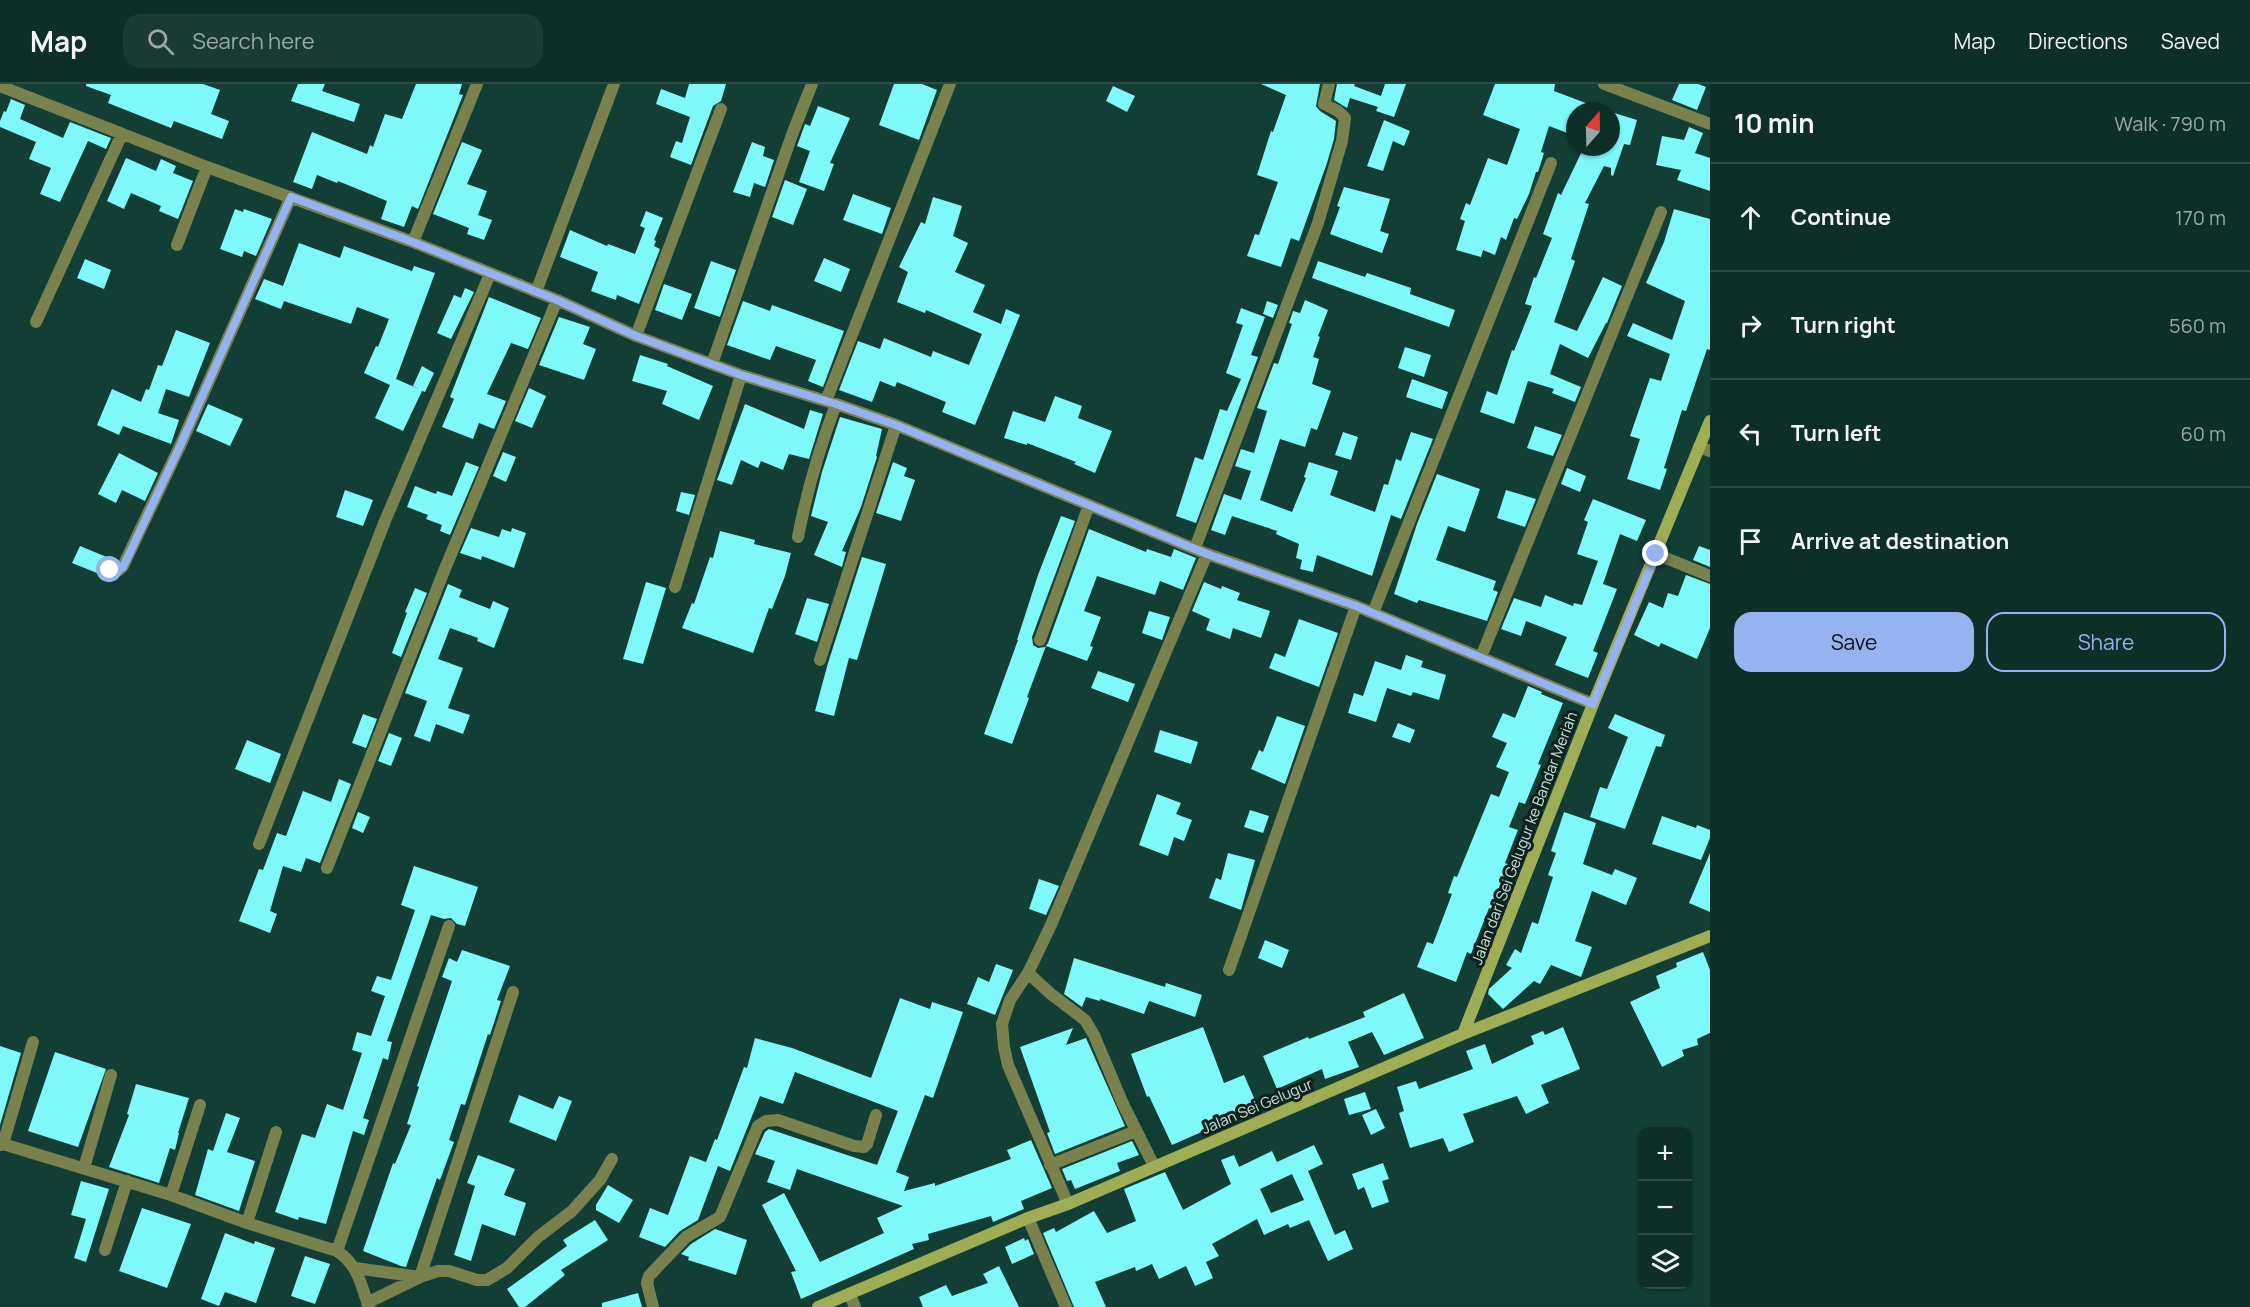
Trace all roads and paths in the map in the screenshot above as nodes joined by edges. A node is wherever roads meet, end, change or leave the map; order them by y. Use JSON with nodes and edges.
{"nodes":[{"id":1,"x":477,"y":84,"type":"edge"},
{"id":2,"x":614,"y":84,"type":"edge"},
{"id":3,"x":812,"y":84,"type":"edge"},
{"id":4,"x":950,"y":84,"type":"edge"},
{"id":5,"x":1329,"y":84,"type":"edge"},
{"id":6,"x":1610,"y":85,"type":"edge"},
{"id":7,"x":0,"y":86,"type":"edge"},
{"id":8,"x":722,"y":109,"type":"dead end"},
{"id":9,"x":1710,"y":124,"type":"edge"},
{"id":10,"x":122,"y":134,"type":"junction"},
{"id":11,"x":1551,"y":163,"type":"dead end"},
{"id":12,"x":207,"y":167,"type":"junction"},
{"id":13,"x":291,"y":197,"type":"junction"},
{"id":14,"x":1661,"y":212,"type":"dead end"},
{"id":15,"x":413,"y":242,"type":"junction"},
{"id":16,"x":177,"y":245,"type":"dead end"},
{"id":17,"x":490,"y":274,"type":"junction"},
{"id":18,"x":536,"y":292,"type":"junction"},
{"id":19,"x":557,"y":300,"type":"junction"},
{"id":20,"x":36,"y":322,"type":"dead end"},
{"id":21,"x":636,"y":336,"type":"junction"},
{"id":22,"x":712,"y":364,"type":"junction"},
{"id":23,"x":741,"y":375,"type":"junction"},
{"id":24,"x":831,"y":403,"type":"junction"},
{"id":25,"x":1710,"y":421,"type":"edge"},
{"id":26,"x":896,"y":425,"type":"junction"},
{"id":27,"x":1704,"y":449,"type":"edge"},
{"id":28,"x":1089,"y":505,"type":"junction"},
{"id":29,"x":798,"y":537,"type":"dead end"},
{"id":30,"x":1201,"y":551,"type":"junction"},
{"id":31,"x":1656,"y":554,"type":"junction"},
{"id":32,"x":110,"y":570,"type":"dead end"},
{"id":33,"x":1710,"y":576,"type":"edge"},
{"id":34,"x":675,"y":587,"type":"dead end"},
{"id":35,"x":1356,"y":606,"type":"junction"},
{"id":36,"x":1373,"y":613,"type":"junction"},
{"id":37,"x":1040,"y":640,"type":"dead end"},
{"id":38,"x":1480,"y":657,"type":"junction"},
{"id":39,"x":820,"y":660,"type":"dead end"},
{"id":40,"x":1593,"y":704,"type":"junction"},
{"id":41,"x":259,"y":844,"type":"dead end"},
{"id":42,"x":327,"y":868,"type":"dead end"},
{"id":43,"x":449,"y":926,"type":"dead end"},
{"id":44,"x":1710,"y":936,"type":"edge"},
{"id":45,"x":1228,"y":970,"type":"dead end"},
{"id":46,"x":1029,"y":973,"type":"junction"},
{"id":47,"x":513,"y":992,"type":"dead end"},
{"id":48,"x":1463,"y":1034,"type":"junction"},
{"id":49,"x":33,"y":1042,"type":"dead end"},
{"id":50,"x":111,"y":1075,"type":"dead end"},
{"id":51,"x":200,"y":1105,"type":"dead end"},
{"id":52,"x":876,"y":1115,"type":"dead end"},
{"id":53,"x":1136,"y":1131,"type":"junction"},
{"id":54,"x":276,"y":1132,"type":"dead end"},
{"id":55,"x":2,"y":1145,"type":"edge"},
{"id":56,"x":612,"y":1160,"type":"dead end"},
{"id":57,"x":1050,"y":1165,"type":"junction"},
{"id":58,"x":1155,"y":1166,"type":"junction"},
{"id":59,"x":84,"y":1168,"type":"junction"},
{"id":60,"x":126,"y":1182,"type":"junction"},
{"id":61,"x":171,"y":1195,"type":"junction"},
{"id":62,"x":1068,"y":1204,"type":"junction"},
{"id":63,"x":1028,"y":1218,"type":"junction"},
{"id":64,"x":247,"y":1223,"type":"junction"},
{"id":65,"x":105,"y":1250,"type":"dead end"},
{"id":66,"x":337,"y":1251,"type":"junction"},
{"id":67,"x":355,"y":1268,"type":"junction"},
{"id":68,"x":420,"y":1277,"type":"junction"},
{"id":69,"x":853,"y":1301,"type":"edge"},
{"id":70,"x":368,"y":1305,"type":"edge"},
{"id":71,"x":653,"y":1307,"type":"edge"},
{"id":72,"x":818,"y":1307,"type":"edge"},
{"id":73,"x":1066,"y":1307,"type":"edge"}],
"edges":[{"from":1,"to":15,"type":"street"},
{"from":2,"to":18,"type":"street"},
{"from":3,"to":22,"type":"street"},
{"from":4,"to":24,"type":"street"},
{"from":5,"to":30,"type":"street"},
{"from":6,"to":9,"type":"street"},
{"from":7,"to":10,"type":"street"},
{"from":8,"to":21,"type":"street"},
{"from":10,"to":12,"type":"street"},
{"from":10,"to":20,"type":"street"},
{"from":11,"to":36,"type":"street"},
{"from":12,"to":13,"type":"street"},
{"from":12,"to":16,"type":"street"},
{"from":13,"to":15,"type":"street"},
{"from":13,"to":32,"type":"street"},
{"from":14,"to":38,"type":"street"},
{"from":15,"to":17,"type":"street"},
{"from":17,"to":18,"type":"street"},
{"from":17,"to":41,"type":"street"},
{"from":18,"to":19,"type":"street"},
{"from":19,"to":21,"type":"street"},
{"from":19,"to":42,"type":"street"},
{"from":21,"to":22,"type":"street"},
{"from":22,"to":23,"type":"street"},
{"from":23,"to":24,"type":"street"},
{"from":23,"to":34,"type":"street"},
{"from":24,"to":26,"type":"street"},
{"from":24,"to":29,"type":"street"},
{"from":25,"to":27,"type":"main road","name":"Jalan dari Sei Gelugur ke Bandar Meriah"},
{"from":26,"to":28,"type":"street"},
{"from":26,"to":39,"type":"street"},
{"from":27,"to":31,"type":"main road","name":"Jalan dari Sei Gelugur ke Bandar Meriah"},
{"from":28,"to":30,"type":"street"},
{"from":28,"to":37,"type":"street"},
{"from":30,"to":35,"type":"street"},
{"from":30,"to":46,"type":"street"},
{"from":31,"to":33,"type":"street"},
{"from":31,"to":40,"type":"main road","name":"Jalan dari Sei Gelugur ke Bandar Meriah"},
{"from":35,"to":36,"type":"street"},
{"from":35,"to":45,"type":"street"},
{"from":36,"to":38,"type":"street"},
{"from":38,"to":40,"type":"street"},
{"from":40,"to":48,"type":"main road","name":"Jalan dari Sei Gelugur ke Bandar Meriah"},
{"from":43,"to":66,"type":"street"},
{"from":44,"to":48,"type":"main road","name":"Jalan Sei Gelugur"},
{"from":46,"to":53,"type":"street"},
{"from":46,"to":57,"type":"street"},
{"from":47,"to":68,"type":"street"},
{"from":48,"to":58,"type":"main road","name":"Jalan Sei Gelugur"},
{"from":49,"to":55,"type":"street"},
{"from":50,"to":59,"type":"street"},
{"from":51,"to":61,"type":"street"},
{"from":52,"to":71,"type":"street"},
{"from":53,"to":57,"type":"street"},
{"from":53,"to":58,"type":"street"},
{"from":54,"to":64,"type":"street"},
{"from":55,"to":59,"type":"street"},
{"from":56,"to":68,"type":"street"},
{"from":57,"to":62,"type":"street"},
{"from":58,"to":62,"type":"main road","name":"Jalan Sei Gelugur"},
{"from":59,"to":60,"type":"street"},
{"from":60,"to":61,"type":"street"},
{"from":60,"to":65,"type":"street"},
{"from":61,"to":64,"type":"street"},
{"from":62,"to":63,"type":"main road","name":"Jalan Sei Gelugur"},
{"from":63,"to":69,"type":"main road","name":"Jalan Sei Gelugur"},
{"from":63,"to":73,"type":"street"},
{"from":64,"to":66,"type":"street"},
{"from":66,"to":67,"type":"street"},
{"from":67,"to":68,"type":"street"},
{"from":67,"to":70,"type":"street"},
{"from":68,"to":70,"type":"street"},
{"from":69,"to":72,"type":"main road","name":"Jalan Sei Gelugur"}]}
